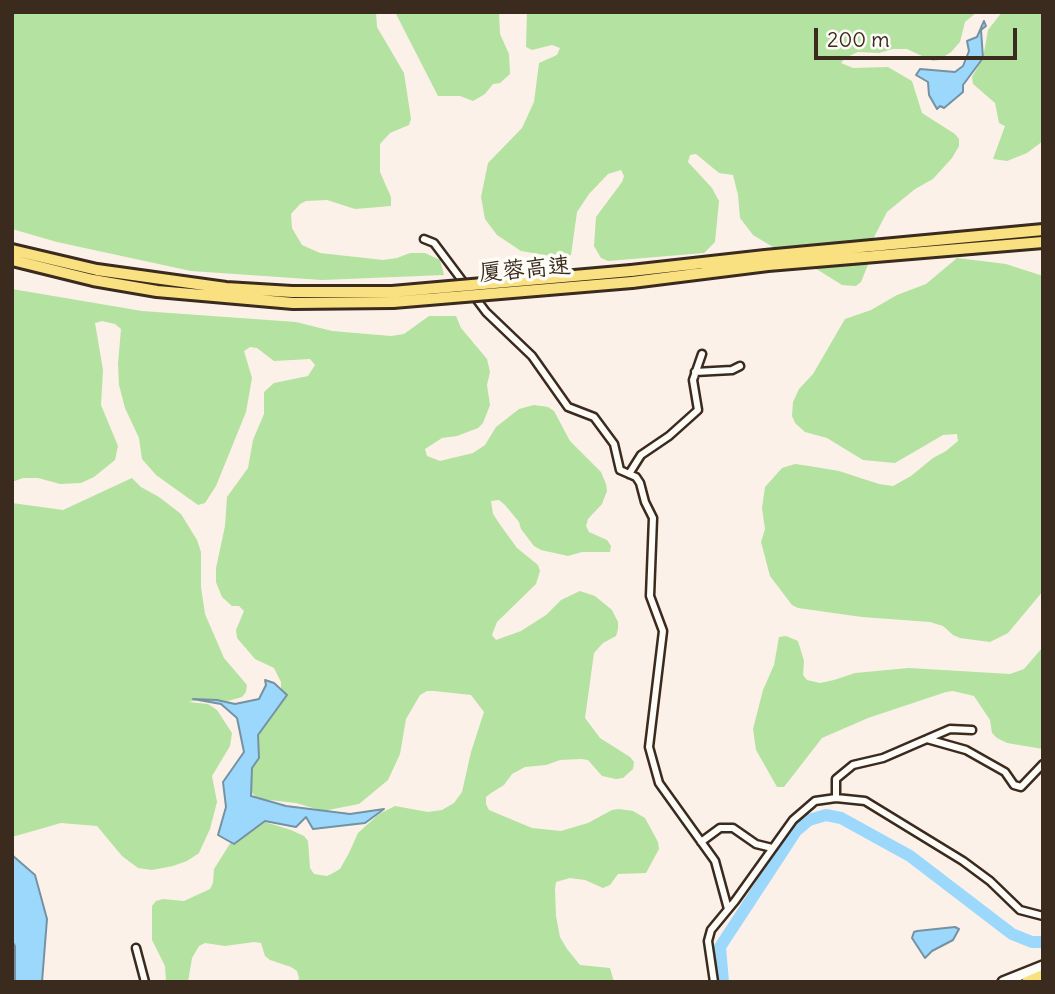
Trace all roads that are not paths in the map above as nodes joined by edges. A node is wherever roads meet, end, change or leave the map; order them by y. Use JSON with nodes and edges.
{"nodes":[{"id":1,"x":1043,"y":230,"type":"edge"},
{"id":2,"x":424,"y":239,"type":"dead end"},
{"id":3,"x":999,"y":240,"type":"junction"},
{"id":4,"x":1043,"y":242,"type":"edge"},
{"id":5,"x":12,"y":250,"type":"edge"},
{"id":6,"x":12,"y":260,"type":"edge"},
{"id":7,"x":393,"y":297,"type":"junction"},
{"id":8,"x":702,"y":354,"type":"dead end"},
{"id":9,"x":740,"y":366,"type":"dead end"},
{"id":10,"x":695,"y":372,"type":"junction"},
{"id":11,"x":629,"y":474,"type":"junction"},
{"id":12,"x":972,"y":730,"type":"dead end"},
{"id":13,"x":927,"y":739,"type":"junction"},
{"id":14,"x":1043,"y":764,"type":"edge"},
{"id":15,"x":836,"y":798,"type":"junction"},
{"id":16,"x":701,"y":842,"type":"junction"},
{"id":17,"x":772,"y":848,"type":"junction"},
{"id":18,"x":728,"y":909,"type":"junction"},
{"id":19,"x":1043,"y":916,"type":"edge"},
{"id":20,"x":136,"y":948,"type":"dead end"},
{"id":21,"x":1043,"y":966,"type":"edge"},
{"id":22,"x":1043,"y":975,"type":"edge"},
{"id":23,"x":145,"y":982,"type":"edge"},
{"id":24,"x":713,"y":982,"type":"edge"},
{"id":25,"x":1003,"y":982,"type":"edge"},
{"id":26,"x":1027,"y":982,"type":"edge"}],
"edges":[{"from":1,"to":3,"type":"highway","name":"厦蓉高速"},
{"from":2,"to":11,"type":"street"},
{"from":3,"to":4,"type":"highway","name":"厦蓉高速"},
{"from":3,"to":7,"type":"highway","name":"厦蓉高速","bridge":true},
{"from":5,"to":7,"type":"highway","name":"厦蓉高速"},
{"from":6,"to":7,"type":"highway","name":"厦蓉高速"},
{"from":8,"to":10,"type":"street"},
{"from":9,"to":10,"type":"street"},
{"from":10,"to":11,"type":"street"},
{"from":11,"to":16,"type":"street"},
{"from":12,"to":13,"type":"street"},
{"from":13,"to":14,"type":"street"},
{"from":13,"to":15,"type":"street"},
{"from":15,"to":17,"type":"street"},
{"from":15,"to":19,"type":"street"},
{"from":16,"to":17,"type":"street"},
{"from":16,"to":18,"type":"street"},
{"from":17,"to":18,"type":"street"},
{"from":18,"to":24,"type":"street"},
{"from":20,"to":23,"type":"street"},
{"from":21,"to":25,"type":"street"},
{"from":22,"to":26,"type":"highway"}]}
